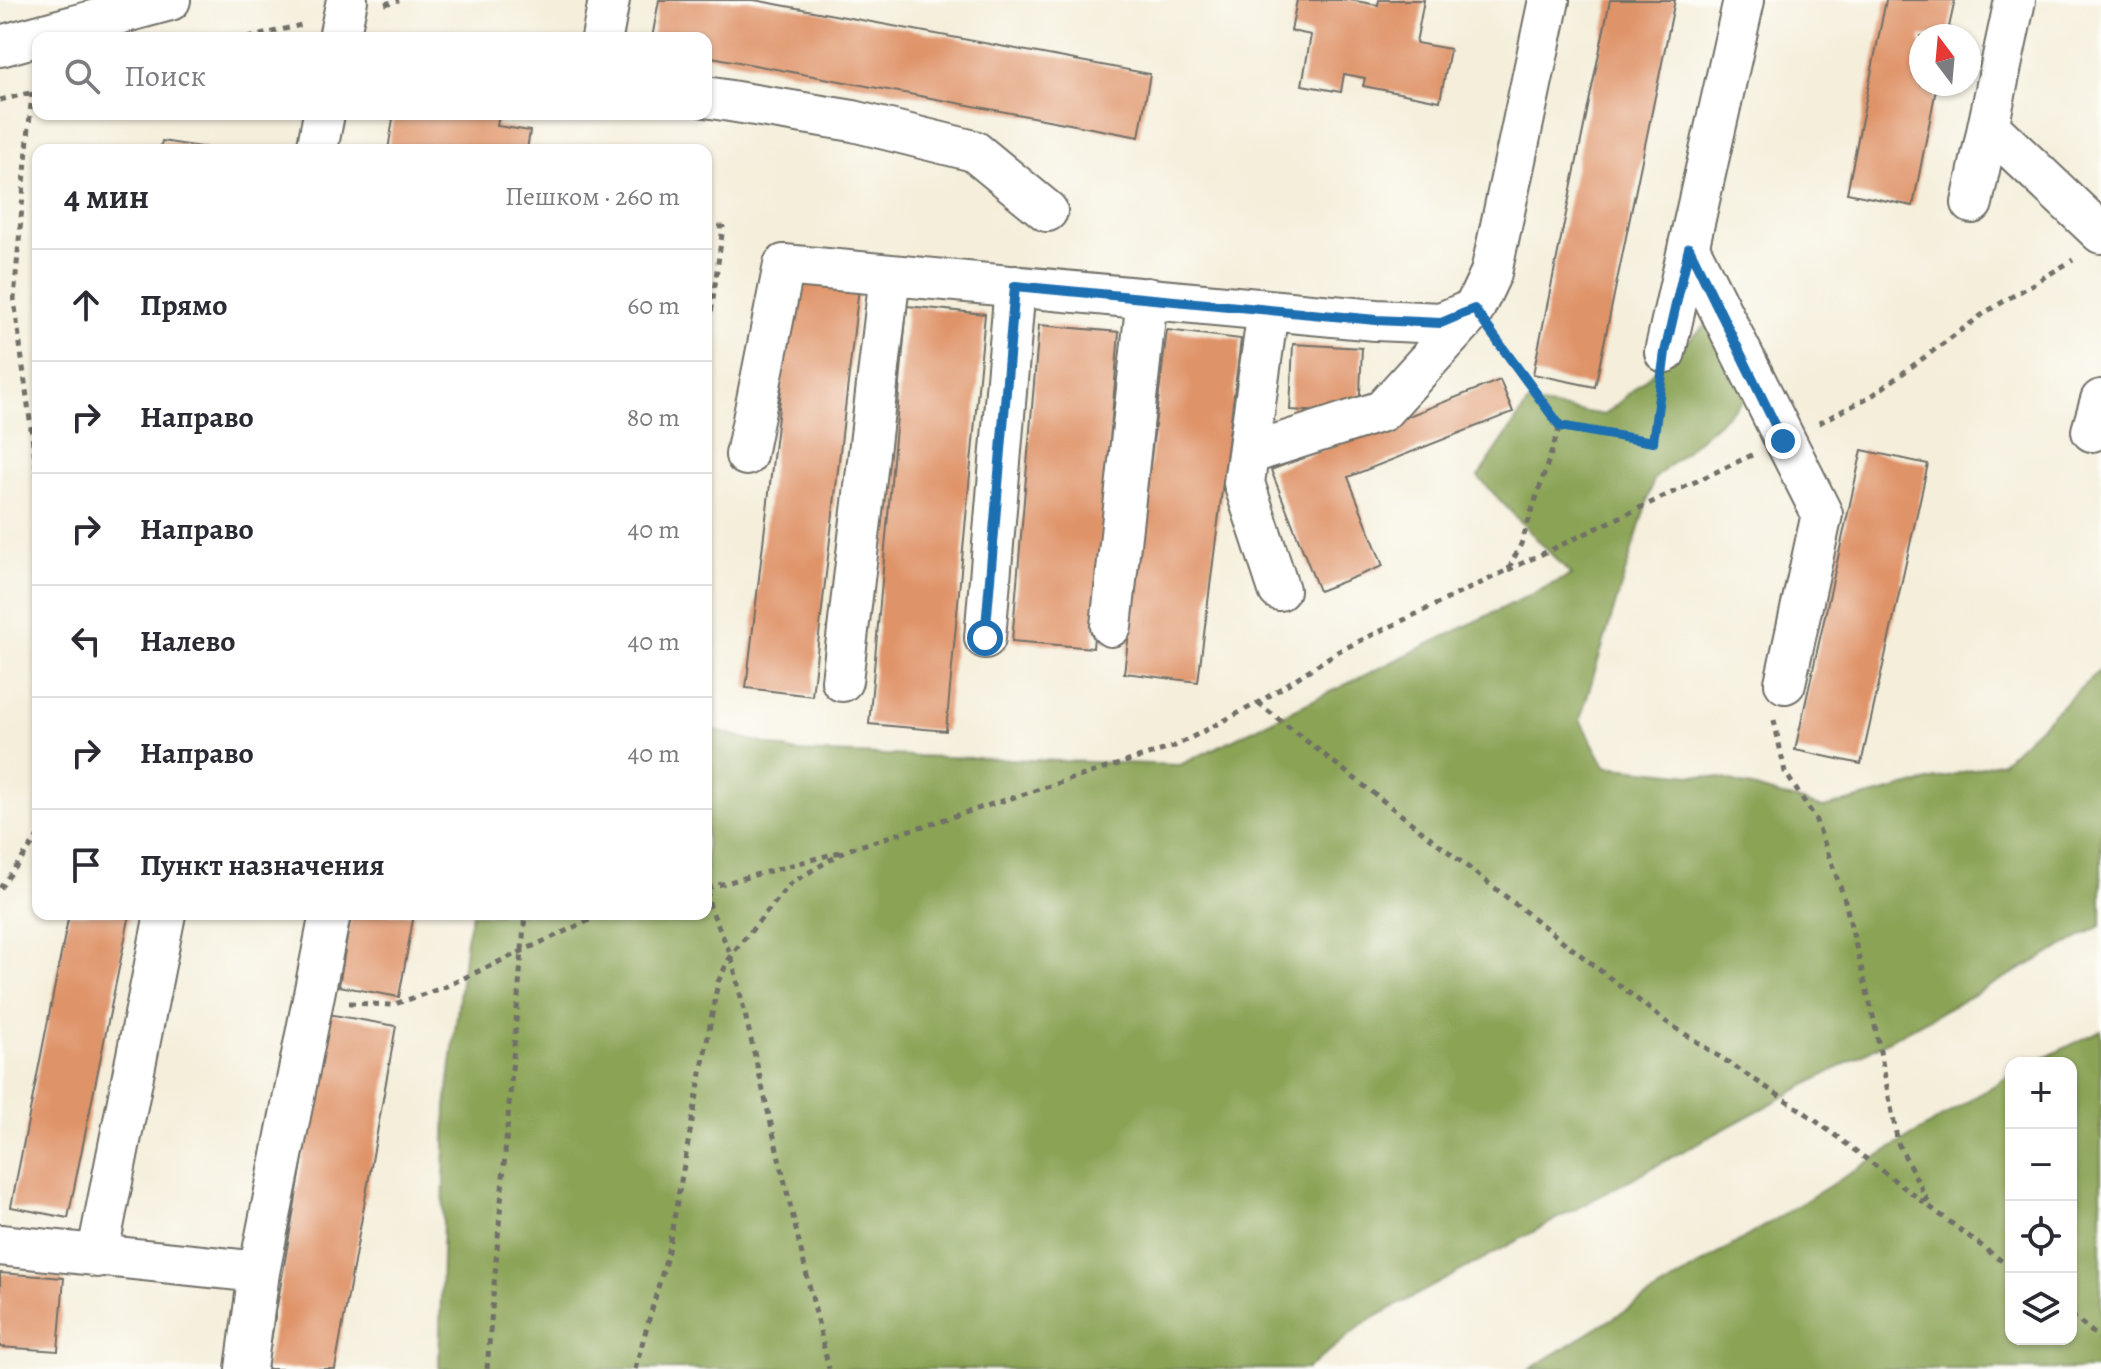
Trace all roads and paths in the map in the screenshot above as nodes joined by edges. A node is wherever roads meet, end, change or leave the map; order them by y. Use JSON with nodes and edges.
{"nodes":[{"id":1,"x":170,"y":0,"type":"edge"},
{"id":2,"x":347,"y":0,"type":"edge"},
{"id":3,"x":609,"y":0,"type":"edge"},
{"id":4,"x":1549,"y":0,"type":"edge"},
{"id":5,"x":1744,"y":0,"type":"edge"},
{"id":6,"x":2015,"y":0,"type":"edge"},
{"id":7,"x":52,"y":32,"type":"edge"},
{"id":8,"x":340,"y":32,"type":"edge"},
{"id":9,"x":603,"y":32,"type":"edge"},
{"id":10,"x":32,"y":37,"type":"edge"},
{"id":11,"x":0,"y":46,"type":"edge"},
{"id":12,"x":32,"y":93,"type":"edge"},
{"id":13,"x":712,"y":98,"type":"edge"},
{"id":14,"x":0,"y":100,"type":"edge"},
{"id":15,"x":32,"y":120,"type":"edge"},
{"id":16,"x":323,"y":120,"type":"edge"},
{"id":17,"x":1988,"y":126,"type":"junction"},
{"id":18,"x":318,"y":144,"type":"edge"},
{"id":19,"x":1972,"y":203,"type":"dead end"},
{"id":20,"x":1047,"y":211,"type":"dead end"},
{"id":21,"x":712,"y":226,"type":"edge"},
{"id":22,"x":2101,"y":233,"type":"edge"},
{"id":23,"x":1689,"y":248,"type":"junction"},
{"id":24,"x":890,"y":275,"type":"junction"},
{"id":25,"x":1015,"y":286,"type":"junction"},
{"id":26,"x":1147,"y":298,"type":"junction"},
{"id":27,"x":712,"y":307,"type":"edge"},
{"id":28,"x":1474,"y":309,"type":"junction"},
{"id":29,"x":1268,"y":310,"type":"junction"},
{"id":30,"x":1665,"y":352,"type":"joint"},
{"id":31,"x":1560,"y":426,"type":"junction"},
{"id":32,"x":32,"y":436,"type":"edge"},
{"id":33,"x":1248,"y":454,"type":"junction"},
{"id":34,"x":746,"y":455,"type":"dead end"},
{"id":35,"x":1279,"y":590,"type":"dead end"},
{"id":36,"x":1111,"y":626,"type":"dead end"},
{"id":37,"x":985,"y":638,"type":"dead end"},
{"id":38,"x":842,"y":681,"type":"dead end"},
{"id":39,"x":1785,"y":683,"type":"joint"},
{"id":40,"x":1258,"y":703,"type":"junction"},
{"id":41,"x":32,"y":845,"type":"edge"},
{"id":42,"x":847,"y":850,"type":"junction"},
{"id":43,"x":712,"y":887,"type":"edge"},
{"id":44,"x":0,"y":888,"type":"edge"},
{"id":45,"x":712,"y":912,"type":"edge"},
{"id":46,"x":164,"y":920,"type":"edge"},
{"id":47,"x":329,"y":920,"type":"edge"},
{"id":48,"x":525,"y":920,"type":"edge"},
{"id":49,"x":590,"y":920,"type":"edge"},
{"id":50,"x":522,"y":951,"type":"junction"},
{"id":51,"x":731,"y":955,"type":"junction"},
{"id":52,"x":312,"y":1001,"type":"junction"},
{"id":53,"x":1930,"y":1206,"type":"junction"},
{"id":54,"x":0,"y":1245,"type":"edge"},
{"id":55,"x":97,"y":1257,"type":"junction"},
{"id":56,"x":2005,"y":1263,"type":"edge"},
{"id":57,"x":259,"y":1272,"type":"junction"},
{"id":58,"x":2077,"y":1320,"type":"edge"},
{"id":59,"x":2101,"y":1339,"type":"edge"},
{"id":60,"x":246,"y":1369,"type":"edge"},
{"id":61,"x":487,"y":1369,"type":"edge"},
{"id":62,"x":635,"y":1369,"type":"edge"},
{"id":63,"x":829,"y":1369,"type":"edge"}],
"edges":[{"from":1,"to":7,"type":"street"},
{"from":2,"to":8,"type":"street"},
{"from":3,"to":9,"type":"street"},
{"from":4,"to":28,"type":"street"},
{"from":5,"to":23,"type":"street"},
{"from":6,"to":17,"type":"street"},
{"from":10,"to":11,"type":"street"},
{"from":12,"to":14,"type":"path"},
{"from":13,"to":20,"type":"street"},
{"from":15,"to":32,"type":"path"},
{"from":16,"to":18,"type":"street"},
{"from":17,"to":19,"type":"street"},
{"from":17,"to":22,"type":"street"},
{"from":21,"to":27,"type":"path"},
{"from":23,"to":30,"type":"street"},
{"from":23,"to":39,"type":"street"},
{"from":24,"to":25,"type":"street"},
{"from":24,"to":34,"type":"street"},
{"from":24,"to":38,"type":"street"},
{"from":25,"to":26,"type":"street"},
{"from":25,"to":37,"type":"street"},
{"from":26,"to":29,"type":"street"},
{"from":26,"to":36,"type":"street"},
{"from":28,"to":29,"type":"street"},
{"from":28,"to":31,"type":"path"},
{"from":28,"to":33,"type":"street"},
{"from":29,"to":33,"type":"street"},
{"from":30,"to":31,"type":"path"},
{"from":31,"to":40,"type":"path"},
{"from":33,"to":35,"type":"street"},
{"from":39,"to":53,"type":"path"},
{"from":40,"to":42,"type":"path"},
{"from":40,"to":53,"type":"path"},
{"from":41,"to":44,"type":"path"},
{"from":42,"to":43,"type":"path"},
{"from":42,"to":51,"type":"path"},
{"from":45,"to":51,"type":"path"},
{"from":46,"to":55,"type":"street"},
{"from":47,"to":52,"type":"street"},
{"from":48,"to":50,"type":"path"},
{"from":49,"to":50,"type":"path"},
{"from":50,"to":52,"type":"path"},
{"from":50,"to":61,"type":"path"},
{"from":51,"to":62,"type":"path"},
{"from":51,"to":63,"type":"path"},
{"from":52,"to":57,"type":"street"},
{"from":53,"to":56,"type":"path"},
{"from":54,"to":55,"type":"street"},
{"from":55,"to":57,"type":"street"},
{"from":57,"to":60,"type":"street"},
{"from":58,"to":59,"type":"path"}]}
